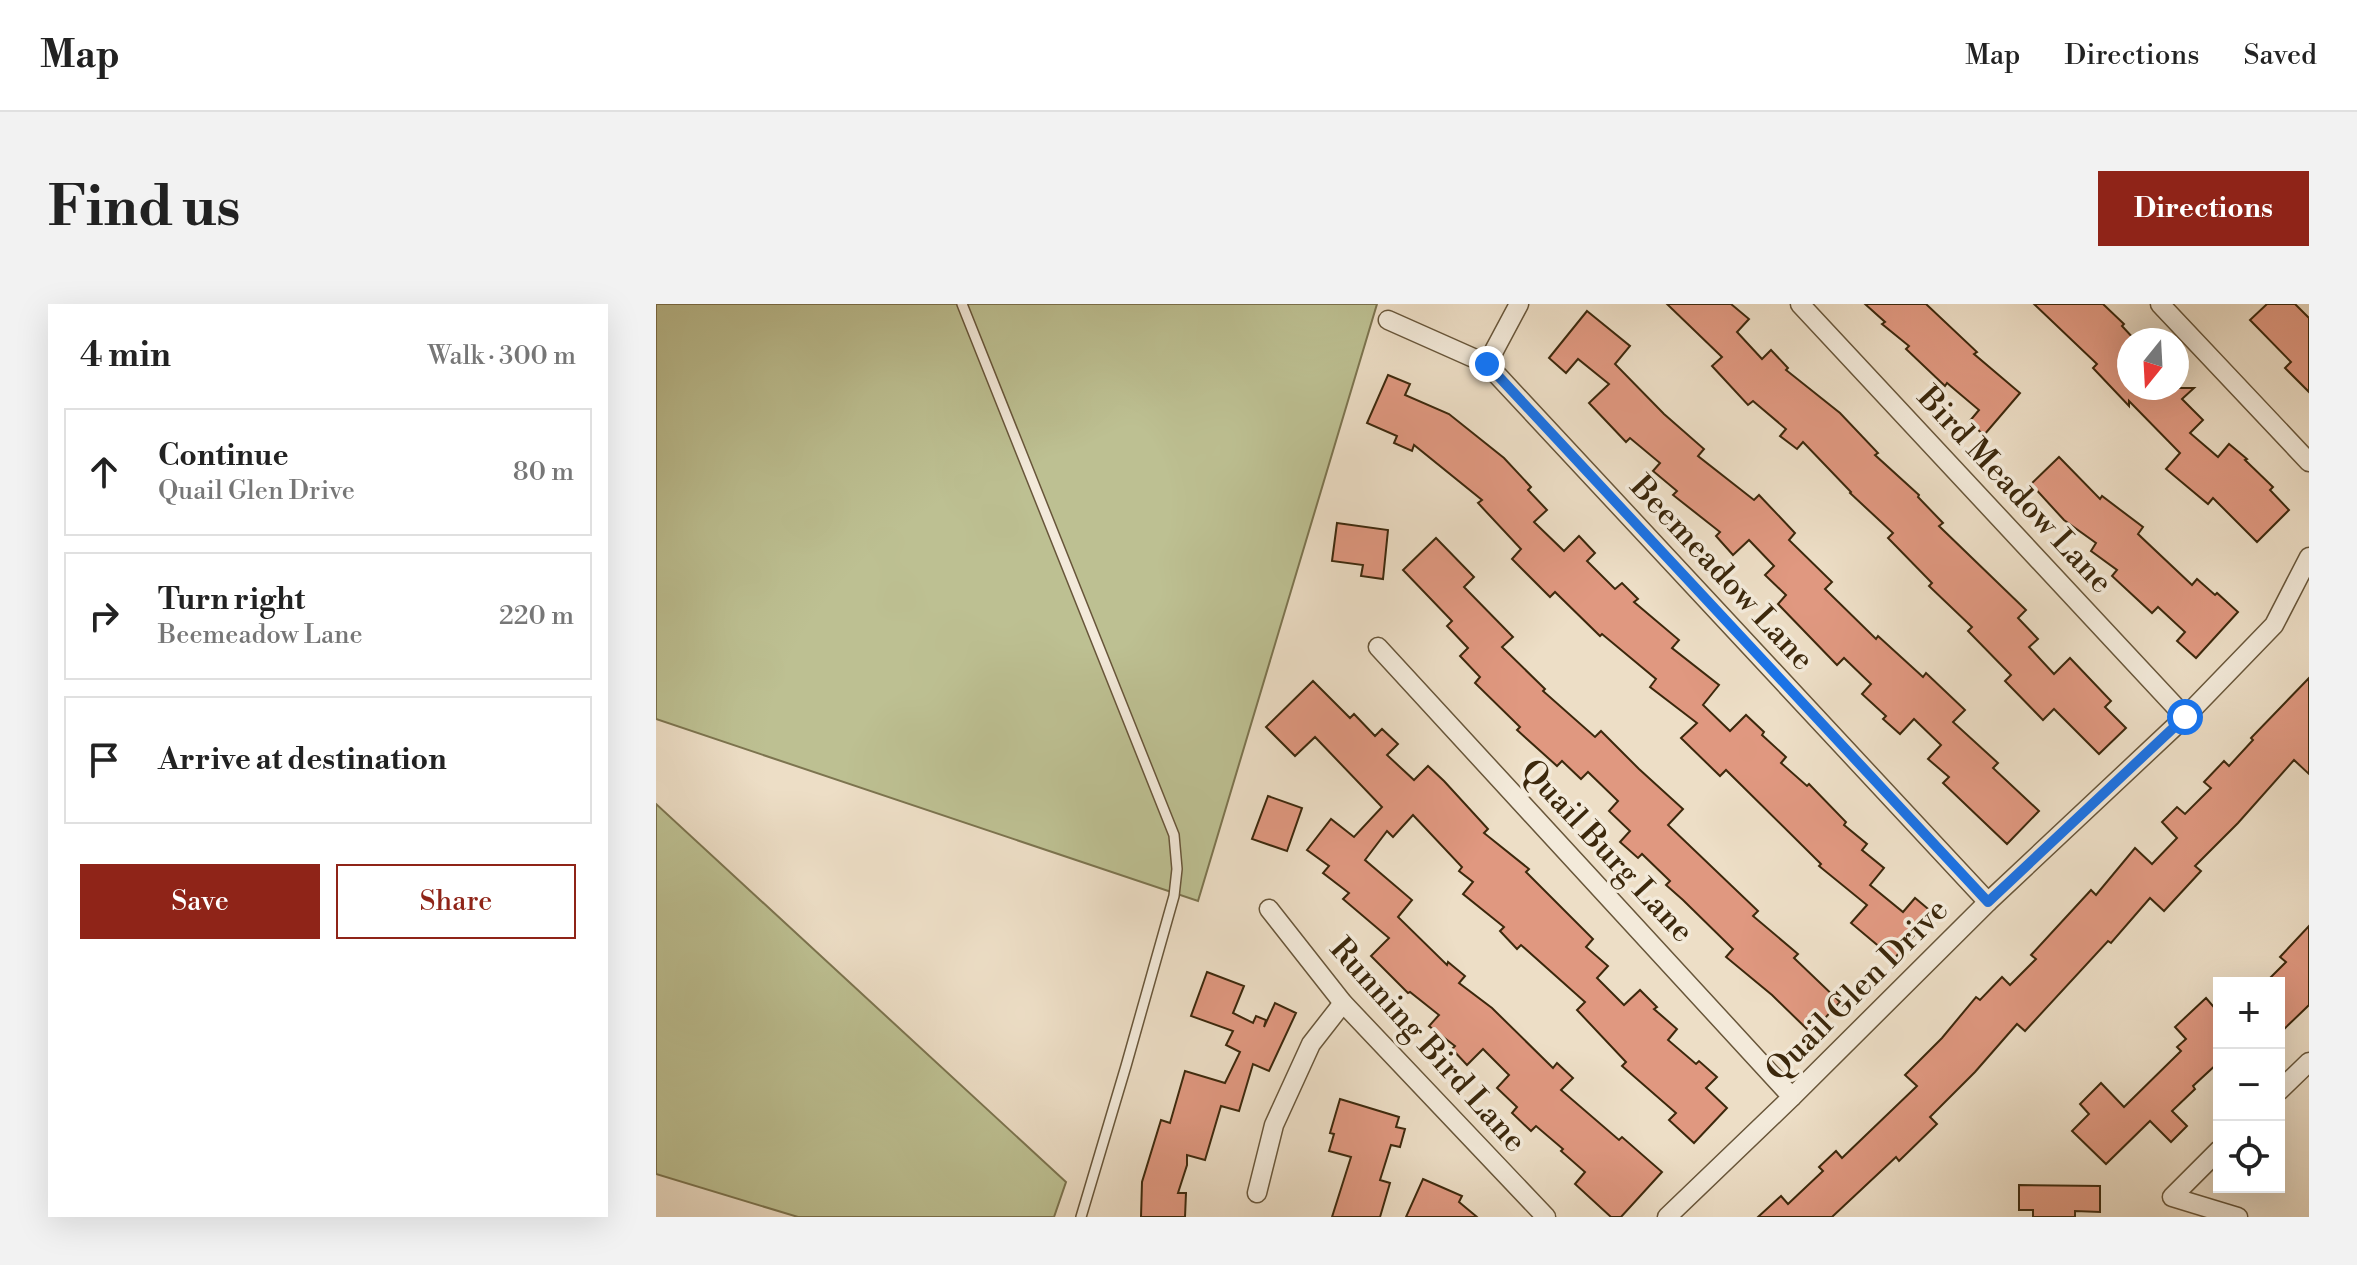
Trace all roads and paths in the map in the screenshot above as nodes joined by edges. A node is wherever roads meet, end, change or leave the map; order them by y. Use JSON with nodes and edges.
{"nodes":[{"id":1,"x":962,"y":304,"type":"edge"},
{"id":2,"x":1519,"y":304,"type":"edge"},
{"id":3,"x":1800,"y":304,"type":"edge"},
{"id":4,"x":2160,"y":304,"type":"edge"},
{"id":5,"x":1388,"y":320,"type":"dead end"},
{"id":6,"x":1487,"y":364,"type":"junction"},
{"id":7,"x":2309,"y":462,"type":"edge"},
{"id":8,"x":2309,"y":557,"type":"edge"},
{"id":9,"x":1378,"y":647,"type":"dead end"},
{"id":10,"x":2185,"y":717,"type":"junction"},
{"id":11,"x":1988,"y":902,"type":"junction"},
{"id":12,"x":1269,"y":909,"type":"dead end"},
{"id":13,"x":1343,"y":1003,"type":"junction"},
{"id":14,"x":2309,"y":1062,"type":"edge"},
{"id":15,"x":2285,"y":1085,"type":"edge"},
{"id":16,"x":1792,"y":1097,"type":"junction"},
{"id":17,"x":2213,"y":1156,"type":"edge"},
{"id":18,"x":1257,"y":1193,"type":"dead end"},
{"id":19,"x":1081,"y":1217,"type":"edge"},
{"id":20,"x":1546,"y":1217,"type":"edge"},
{"id":21,"x":1667,"y":1217,"type":"edge"},
{"id":22,"x":2238,"y":1217,"type":"edge"}],
"edges":[{"from":1,"to":19,"type":"lane"},
{"from":2,"to":6,"type":"street"},
{"from":3,"to":10,"type":"street","name":"Bird Meadow Lane"},
{"from":4,"to":7,"type":"street"},
{"from":5,"to":6,"type":"street","name":"Beemeadow Lane"},
{"from":6,"to":11,"type":"street","name":"Beemeadow Lane"},
{"from":8,"to":10,"type":"street","name":"Quail Glen Drive"},
{"from":9,"to":16,"type":"street","name":"Quail Burg Lane"},
{"from":10,"to":11,"type":"street","name":"Quail Glen Drive"},
{"from":11,"to":16,"type":"street","name":"Quail Glen Drive"},
{"from":12,"to":13,"type":"street","name":"Running Bird Lane"},
{"from":13,"to":18,"type":"street"},
{"from":13,"to":20,"type":"street","name":"Running Bird Lane"},
{"from":14,"to":15,"type":"street"},
{"from":16,"to":21,"type":"street","name":"Quail Glen Drive"},
{"from":17,"to":22,"type":"street"}]}
